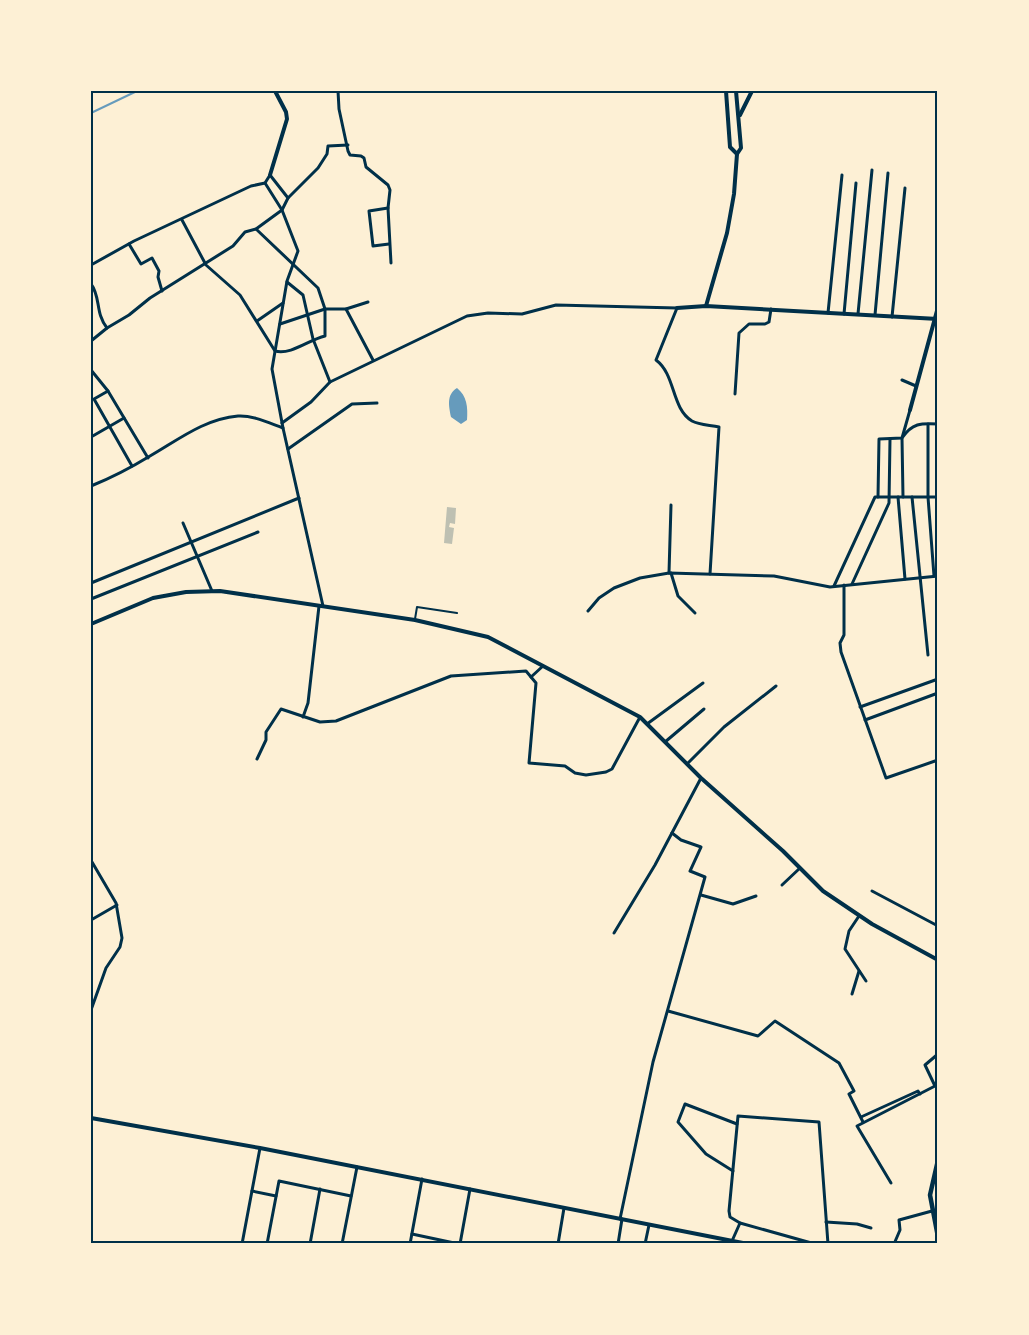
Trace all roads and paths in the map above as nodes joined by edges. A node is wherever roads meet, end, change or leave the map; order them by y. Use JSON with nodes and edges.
{"nodes":[{"id":1,"x":275,"y":91,"type":"edge"},
{"id":2,"x":338,"y":91,"type":"edge"},
{"id":3,"x":726,"y":91,"type":"edge"},
{"id":4,"x":736,"y":91,"type":"edge"},
{"id":5,"x":752,"y":91,"type":"edge"},
{"id":6,"x":739,"y":122,"type":"junction"},
{"id":7,"x":348,"y":145,"type":"junction"},
{"id":8,"x":737,"y":154,"type":"junction"},
{"id":9,"x":872,"y":170,"type":"dead end"},
{"id":10,"x":888,"y":173,"type":"dead end"},
{"id":11,"x":270,"y":175,"type":"junction"},
{"id":12,"x":842,"y":175,"type":"dead end"},
{"id":13,"x":265,"y":183,"type":"junction"},
{"id":14,"x":856,"y":183,"type":"dead end"},
{"id":15,"x":905,"y":188,"type":"dead end"},
{"id":16,"x":288,"y":198,"type":"junction"},
{"id":17,"x":388,"y":208,"type":"junction"},
{"id":18,"x":282,"y":210,"type":"junction"},
{"id":19,"x":182,"y":220,"type":"junction"},
{"id":20,"x":256,"y":229,"type":"junction"},
{"id":21,"x":129,"y":244,"type":"junction"},
{"id":22,"x":389,"y":244,"type":"junction"},
{"id":23,"x":391,"y":262,"type":"dead end"},
{"id":24,"x":91,"y":265,"type":"edge"},
{"id":25,"x":206,"y":265,"type":"junction"},
{"id":26,"x":294,"y":265,"type":"junction"},
{"id":27,"x":287,"y":281,"type":"junction"},
{"id":28,"x":91,"y":284,"type":"edge"},
{"id":29,"x":162,"y":291,"type":"junction"},
{"id":30,"x":368,"y":302,"type":"dead end"},
{"id":31,"x":283,"y":303,"type":"junction"},
{"id":32,"x":706,"y":306,"type":"junction"},
{"id":33,"x":938,"y":307,"type":"edge"},
{"id":34,"x":677,"y":308,"type":"junction"},
{"id":35,"x":325,"y":309,"type":"junction"},
{"id":36,"x":346,"y":309,"type":"junction"},
{"id":37,"x":771,"y":309,"type":"junction"},
{"id":38,"x":828,"y":312,"type":"junction"},
{"id":39,"x":844,"y":314,"type":"junction"},
{"id":40,"x":858,"y":314,"type":"junction"},
{"id":41,"x":307,"y":315,"type":"junction"},
{"id":42,"x":875,"y":315,"type":"junction"},
{"id":43,"x":892,"y":316,"type":"junction"},
{"id":44,"x":936,"y":318,"type":"edge"},
{"id":45,"x":257,"y":321,"type":"junction"},
{"id":46,"x":280,"y":324,"type":"junction"},
{"id":47,"x":107,"y":328,"type":"junction"},
{"id":48,"x":313,"y":339,"type":"junction"},
{"id":49,"x":91,"y":342,"type":"edge"},
{"id":50,"x":275,"y":352,"type":"junction"},
{"id":51,"x":373,"y":360,"type":"junction"},
{"id":52,"x":91,"y":370,"type":"edge"},
{"id":53,"x":902,"y":380,"type":"dead end"},
{"id":54,"x":330,"y":382,"type":"junction"},
{"id":55,"x":916,"y":386,"type":"junction"},
{"id":56,"x":108,"y":391,"type":"junction"},
{"id":57,"x":735,"y":394,"type":"dead end"},
{"id":58,"x":377,"y":402,"type":"dead end"},
{"id":59,"x":910,"y":410,"type":"joint"},
{"id":60,"x":124,"y":418,"type":"junction"},
{"id":61,"x":282,"y":423,"type":"junction"},
{"id":62,"x":928,"y":424,"type":"junction"},
{"id":63,"x":938,"y":424,"type":"edge"},
{"id":64,"x":110,"y":426,"type":"junction"},
{"id":65,"x":283,"y":428,"type":"junction"},
{"id":66,"x":91,"y":436,"type":"edge"},
{"id":67,"x":890,"y":438,"type":"junction"},
{"id":68,"x":902,"y":438,"type":"junction"},
{"id":69,"x":288,"y":449,"type":"junction"},
{"id":70,"x":148,"y":458,"type":"junction"},
{"id":71,"x":132,"y":466,"type":"junction"},
{"id":72,"x":91,"y":486,"type":"edge"},
{"id":73,"x":878,"y":497,"type":"junction"},
{"id":74,"x":890,"y":497,"type":"junction"},
{"id":75,"x":900,"y":497,"type":"junction"},
{"id":76,"x":912,"y":497,"type":"junction"},
{"id":77,"x":928,"y":497,"type":"junction"},
{"id":78,"x":938,"y":497,"type":"edge"},
{"id":79,"x":299,"y":498,"type":"junction"},
{"id":80,"x":671,"y":505,"type":"dead end"},
{"id":81,"x":183,"y":523,"type":"dead end"},
{"id":82,"x":258,"y":532,"type":"dead end"},
{"id":83,"x":191,"y":542,"type":"junction"},
{"id":84,"x":197,"y":557,"type":"junction"},
{"id":85,"x":670,"y":573,"type":"junction"},
{"id":86,"x":710,"y":574,"type":"junction"},
{"id":87,"x":936,"y":576,"type":"edge"},
{"id":88,"x":920,"y":578,"type":"junction"},
{"id":89,"x":905,"y":579,"type":"junction"},
{"id":90,"x":91,"y":583,"type":"edge"},
{"id":91,"x":844,"y":585,"type":"junction"},
{"id":92,"x":852,"y":585,"type":"junction"},
{"id":93,"x":833,"y":586,"type":"junction"},
{"id":94,"x":212,"y":591,"type":"junction"},
{"id":95,"x":91,"y":600,"type":"edge"},
{"id":96,"x":321,"y":605,"type":"junction"},
{"id":97,"x":588,"y":611,"type":"dead end"},
{"id":98,"x":457,"y":613,"type":"dead end"},
{"id":99,"x":695,"y":613,"type":"dead end"},
{"id":100,"x":415,"y":620,"type":"junction"},
{"id":101,"x":91,"y":624,"type":"edge"},
{"id":102,"x":928,"y":655,"type":"dead end"},
{"id":103,"x":543,"y":666,"type":"junction"},
{"id":104,"x":531,"y":677,"type":"junction"},
{"id":105,"x":938,"y":679,"type":"edge"},
{"id":106,"x":703,"y":683,"type":"dead end"},
{"id":107,"x":776,"y":686,"type":"dead end"},
{"id":108,"x":938,"y":693,"type":"edge"},
{"id":109,"x":860,"y":707,"type":"junction"},
{"id":110,"x":704,"y":709,"type":"dead end"},
{"id":111,"x":640,"y":716,"type":"junction"},
{"id":112,"x":303,"y":717,"type":"junction"},
{"id":113,"x":865,"y":720,"type":"junction"},
{"id":114,"x":647,"y":724,"type":"junction"},
{"id":115,"x":665,"y":742,"type":"junction"},
{"id":116,"x":257,"y":759,"type":"dead end"},
{"id":117,"x":938,"y":760,"type":"edge"},
{"id":118,"x":687,"y":764,"type":"junction"},
{"id":119,"x":701,"y":778,"type":"junction"},
{"id":120,"x":672,"y":833,"type":"junction"},
{"id":121,"x":92,"y":862,"type":"edge"},
{"id":122,"x":800,"y":868,"type":"junction"},
{"id":123,"x":782,"y":885,"type":"dead end"},
{"id":124,"x":872,"y":891,"type":"dead end"},
{"id":125,"x":700,"y":895,"type":"junction"},
{"id":126,"x":756,"y":896,"type":"dead end"},
{"id":127,"x":116,"y":905,"type":"junction"},
{"id":128,"x":858,"y":916,"type":"junction"},
{"id":129,"x":91,"y":920,"type":"edge"},
{"id":130,"x":938,"y":926,"type":"edge"},
{"id":131,"x":614,"y":933,"type":"dead end"},
{"id":132,"x":938,"y":960,"type":"edge"},
{"id":133,"x":859,"y":970,"type":"junction"},
{"id":134,"x":866,"y":981,"type":"dead end"},
{"id":135,"x":852,"y":994,"type":"dead end"},
{"id":136,"x":91,"y":1010,"type":"edge"},
{"id":137,"x":668,"y":1011,"type":"junction"},
{"id":138,"x":938,"y":1054,"type":"edge"},
{"id":139,"x":91,"y":1118,"type":"edge"},
{"id":140,"x":862,"y":1120,"type":"junction"},
{"id":141,"x":737,"y":1124,"type":"junction"},
{"id":142,"x":260,"y":1148,"type":"junction"},
{"id":143,"x":938,"y":1160,"type":"edge"},
{"id":144,"x":357,"y":1167,"type":"junction"},
{"id":145,"x":733,"y":1171,"type":"junction"},
{"id":146,"x":422,"y":1179,"type":"junction"},
{"id":147,"x":891,"y":1183,"type":"dead end"},
{"id":148,"x":470,"y":1189,"type":"junction"},
{"id":149,"x":320,"y":1190,"type":"junction"},
{"id":150,"x":252,"y":1191,"type":"junction"},
{"id":151,"x":276,"y":1196,"type":"junction"},
{"id":152,"x":351,"y":1196,"type":"junction"},
{"id":153,"x":564,"y":1208,"type":"junction"},
{"id":154,"x":932,"y":1211,"type":"junction"},
{"id":155,"x":621,"y":1219,"type":"junction"},
{"id":156,"x":826,"y":1222,"type":"junction"},
{"id":157,"x":740,"y":1223,"type":"junction"},
{"id":158,"x":649,"y":1224,"type":"junction"},
{"id":159,"x":871,"y":1228,"type":"dead end"},
{"id":160,"x":412,"y":1234,"type":"junction"},
{"id":161,"x":938,"y":1237,"type":"edge"},
{"id":162,"x":732,"y":1241,"type":"junction"},
{"id":163,"x":242,"y":1244,"type":"edge"},
{"id":164,"x":267,"y":1244,"type":"edge"},
{"id":165,"x":310,"y":1244,"type":"edge"},
{"id":166,"x":342,"y":1244,"type":"edge"},
{"id":167,"x":410,"y":1244,"type":"edge"},
{"id":168,"x":460,"y":1244,"type":"edge"},
{"id":169,"x":558,"y":1244,"type":"edge"},
{"id":170,"x":618,"y":1244,"type":"edge"},
{"id":171,"x":645,"y":1244,"type":"edge"},
{"id":172,"x":748,"y":1244,"type":"edge"},
{"id":173,"x":815,"y":1244,"type":"edge"},
{"id":174,"x":828,"y":1244,"type":"edge"},
{"id":175,"x":894,"y":1244,"type":"edge"}],
"edges":[{"from":1,"to":11,"type":"street"},
{"from":2,"to":7,"type":"street"},
{"from":3,"to":8,"type":"street"},
{"from":4,"to":6,"type":"street"},
{"from":5,"to":6,"type":"street"},
{"from":6,"to":8,"type":"street"},
{"from":7,"to":16,"type":"street"},
{"from":7,"to":17,"type":"street"},
{"from":8,"to":32,"type":"street"},
{"from":9,"to":40,"type":"street"},
{"from":10,"to":42,"type":"street"},
{"from":11,"to":13,"type":"street"},
{"from":11,"to":16,"type":"street"},
{"from":12,"to":38,"type":"street"},
{"from":13,"to":18,"type":"street"},
{"from":13,"to":19,"type":"street"},
{"from":14,"to":39,"type":"street"},
{"from":15,"to":43,"type":"street"},
{"from":16,"to":18,"type":"street"},
{"from":17,"to":22,"type":"street"},
{"from":17,"to":22,"type":"street"},
{"from":18,"to":20,"type":"street"},
{"from":18,"to":26,"type":"street"},
{"from":19,"to":21,"type":"street"},
{"from":19,"to":25,"type":"street"},
{"from":20,"to":25,"type":"street"},
{"from":20,"to":26,"type":"street"},
{"from":21,"to":24,"type":"street"},
{"from":21,"to":29,"type":"street"},
{"from":22,"to":23,"type":"street"},
{"from":25,"to":29,"type":"street"},
{"from":25,"to":45,"type":"street"},
{"from":26,"to":27,"type":"street"},
{"from":26,"to":35,"type":"street"},
{"from":27,"to":31,"type":"street"},
{"from":27,"to":41,"type":"street"},
{"from":28,"to":47,"type":"street"},
{"from":29,"to":47,"type":"street"},
{"from":30,"to":36,"type":"street"},
{"from":31,"to":45,"type":"street"},
{"from":31,"to":46,"type":"street"},
{"from":32,"to":34,"type":"street"},
{"from":32,"to":37,"type":"street"},
{"from":33,"to":44,"type":"street"},
{"from":34,"to":51,"type":"street"},
{"from":34,"to":86,"type":"street"},
{"from":35,"to":36,"type":"street"},
{"from":35,"to":41,"type":"street"},
{"from":35,"to":48,"type":"street"},
{"from":36,"to":51,"type":"street"},
{"from":37,"to":38,"type":"street"},
{"from":37,"to":57,"type":"street"},
{"from":38,"to":39,"type":"street"},
{"from":39,"to":40,"type":"street"},
{"from":40,"to":42,"type":"street"},
{"from":41,"to":46,"type":"street"},
{"from":41,"to":48,"type":"street"},
{"from":42,"to":43,"type":"street"},
{"from":43,"to":44,"type":"street"},
{"from":44,"to":55,"type":"street"},
{"from":45,"to":50,"type":"street"},
{"from":46,"to":50,"type":"street"},
{"from":47,"to":49,"type":"street"},
{"from":48,"to":50,"type":"street"},
{"from":48,"to":54,"type":"street"},
{"from":50,"to":61,"type":"street"},
{"from":51,"to":54,"type":"street"},
{"from":52,"to":56,"type":"street"},
{"from":53,"to":55,"type":"street"},
{"from":54,"to":61,"type":"street"},
{"from":55,"to":59,"type":"street"},
{"from":56,"to":60,"type":"street"},
{"from":56,"to":64,"type":"street"},
{"from":58,"to":69,"type":"street"},
{"from":59,"to":68,"type":"street"},
{"from":60,"to":64,"type":"street"},
{"from":60,"to":70,"type":"street"},
{"from":61,"to":65,"type":"street"},
{"from":62,"to":63,"type":"street"},
{"from":62,"to":68,"type":"street"},
{"from":62,"to":77,"type":"street"},
{"from":64,"to":66,"type":"street"},
{"from":64,"to":71,"type":"street"},
{"from":65,"to":69,"type":"street"},
{"from":65,"to":70,"type":"street"},
{"from":67,"to":68,"type":"street"},
{"from":67,"to":73,"type":"street"},
{"from":67,"to":74,"type":"street"},
{"from":68,"to":75,"type":"street"},
{"from":69,"to":79,"type":"street"},
{"from":70,"to":71,"type":"street"},
{"from":71,"to":72,"type":"street"},
{"from":73,"to":74,"type":"street"},
{"from":73,"to":93,"type":"street"},
{"from":74,"to":75,"type":"street"},
{"from":74,"to":92,"type":"street"},
{"from":75,"to":76,"type":"street"},
{"from":75,"to":89,"type":"street"},
{"from":76,"to":77,"type":"street"},
{"from":76,"to":88,"type":"street"},
{"from":77,"to":78,"type":"street"},
{"from":77,"to":87,"type":"street"},
{"from":79,"to":83,"type":"street"},
{"from":79,"to":96,"type":"street"},
{"from":80,"to":85,"type":"street"},
{"from":81,"to":83,"type":"street"},
{"from":82,"to":84,"type":"street"},
{"from":83,"to":84,"type":"street"},
{"from":83,"to":90,"type":"street"},
{"from":84,"to":94,"type":"street"},
{"from":84,"to":95,"type":"street"},
{"from":85,"to":86,"type":"street"},
{"from":85,"to":97,"type":"street"},
{"from":85,"to":99,"type":"street"},
{"from":86,"to":93,"type":"street"},
{"from":87,"to":88,"type":"street"},
{"from":88,"to":89,"type":"street"},
{"from":88,"to":102,"type":"street"},
{"from":89,"to":92,"type":"street"},
{"from":91,"to":92,"type":"street"},
{"from":91,"to":93,"type":"street"},
{"from":91,"to":109,"type":"street"},
{"from":94,"to":96,"type":"street"},
{"from":94,"to":101,"type":"street"},
{"from":96,"to":100,"type":"street"},
{"from":96,"to":112,"type":"street"},
{"from":98,"to":100,"type":"lane"},
{"from":100,"to":103,"type":"street"},
{"from":103,"to":104,"type":"street"},
{"from":103,"to":111,"type":"street"},
{"from":104,"to":111,"type":"street"},
{"from":104,"to":112,"type":"street"},
{"from":105,"to":109,"type":"street"},
{"from":106,"to":114,"type":"street"},
{"from":107,"to":118,"type":"street"},
{"from":108,"to":113,"type":"street"},
{"from":109,"to":113,"type":"street"},
{"from":110,"to":115,"type":"street"},
{"from":111,"to":114,"type":"street"},
{"from":112,"to":116,"type":"street"},
{"from":113,"to":117,"type":"street"},
{"from":114,"to":115,"type":"street"},
{"from":115,"to":118,"type":"street"},
{"from":118,"to":119,"type":"street"},
{"from":119,"to":120,"type":"street"},
{"from":119,"to":122,"type":"street"},
{"from":120,"to":125,"type":"street"},
{"from":120,"to":131,"type":"street"},
{"from":121,"to":127,"type":"street"},
{"from":122,"to":123,"type":"street"},
{"from":122,"to":128,"type":"street"},
{"from":124,"to":130,"type":"street"},
{"from":125,"to":126,"type":"street"},
{"from":125,"to":137,"type":"street"},
{"from":127,"to":129,"type":"street"},
{"from":127,"to":136,"type":"street"},
{"from":128,"to":132,"type":"street"},
{"from":128,"to":133,"type":"street"},
{"from":133,"to":134,"type":"street"},
{"from":133,"to":135,"type":"street"},
{"from":137,"to":140,"type":"street"},
{"from":137,"to":155,"type":"street"},
{"from":138,"to":140,"type":"street"},
{"from":139,"to":142,"type":"street"},
{"from":140,"to":147,"type":"street"},
{"from":141,"to":145,"type":"street"},
{"from":141,"to":145,"type":"street"},
{"from":141,"to":156,"type":"street"},
{"from":142,"to":144,"type":"street"},
{"from":142,"to":150,"type":"street"},
{"from":143,"to":154,"type":"main road"},
{"from":144,"to":146,"type":"street"},
{"from":144,"to":152,"type":"street"},
{"from":145,"to":157,"type":"street"},
{"from":146,"to":148,"type":"street"},
{"from":146,"to":160,"type":"street"},
{"from":148,"to":153,"type":"street"},
{"from":148,"to":168,"type":"street"},
{"from":149,"to":151,"type":"street"},
{"from":149,"to":152,"type":"street"},
{"from":149,"to":165,"type":"street"},
{"from":150,"to":151,"type":"street"},
{"from":150,"to":163,"type":"street"},
{"from":151,"to":164,"type":"street"},
{"from":152,"to":166,"type":"street"},
{"from":153,"to":155,"type":"street"},
{"from":153,"to":169,"type":"street"},
{"from":154,"to":161,"type":"main road"},
{"from":154,"to":175,"type":"street"},
{"from":155,"to":158,"type":"street"},
{"from":155,"to":170,"type":"street"},
{"from":156,"to":159,"type":"street"},
{"from":156,"to":174,"type":"street"},
{"from":157,"to":162,"type":"street"},
{"from":157,"to":173,"type":"street"},
{"from":158,"to":162,"type":"street"},
{"from":158,"to":171,"type":"street"},
{"from":160,"to":167,"type":"street"},
{"from":160,"to":168,"type":"street"},
{"from":162,"to":172,"type":"street"}]}
